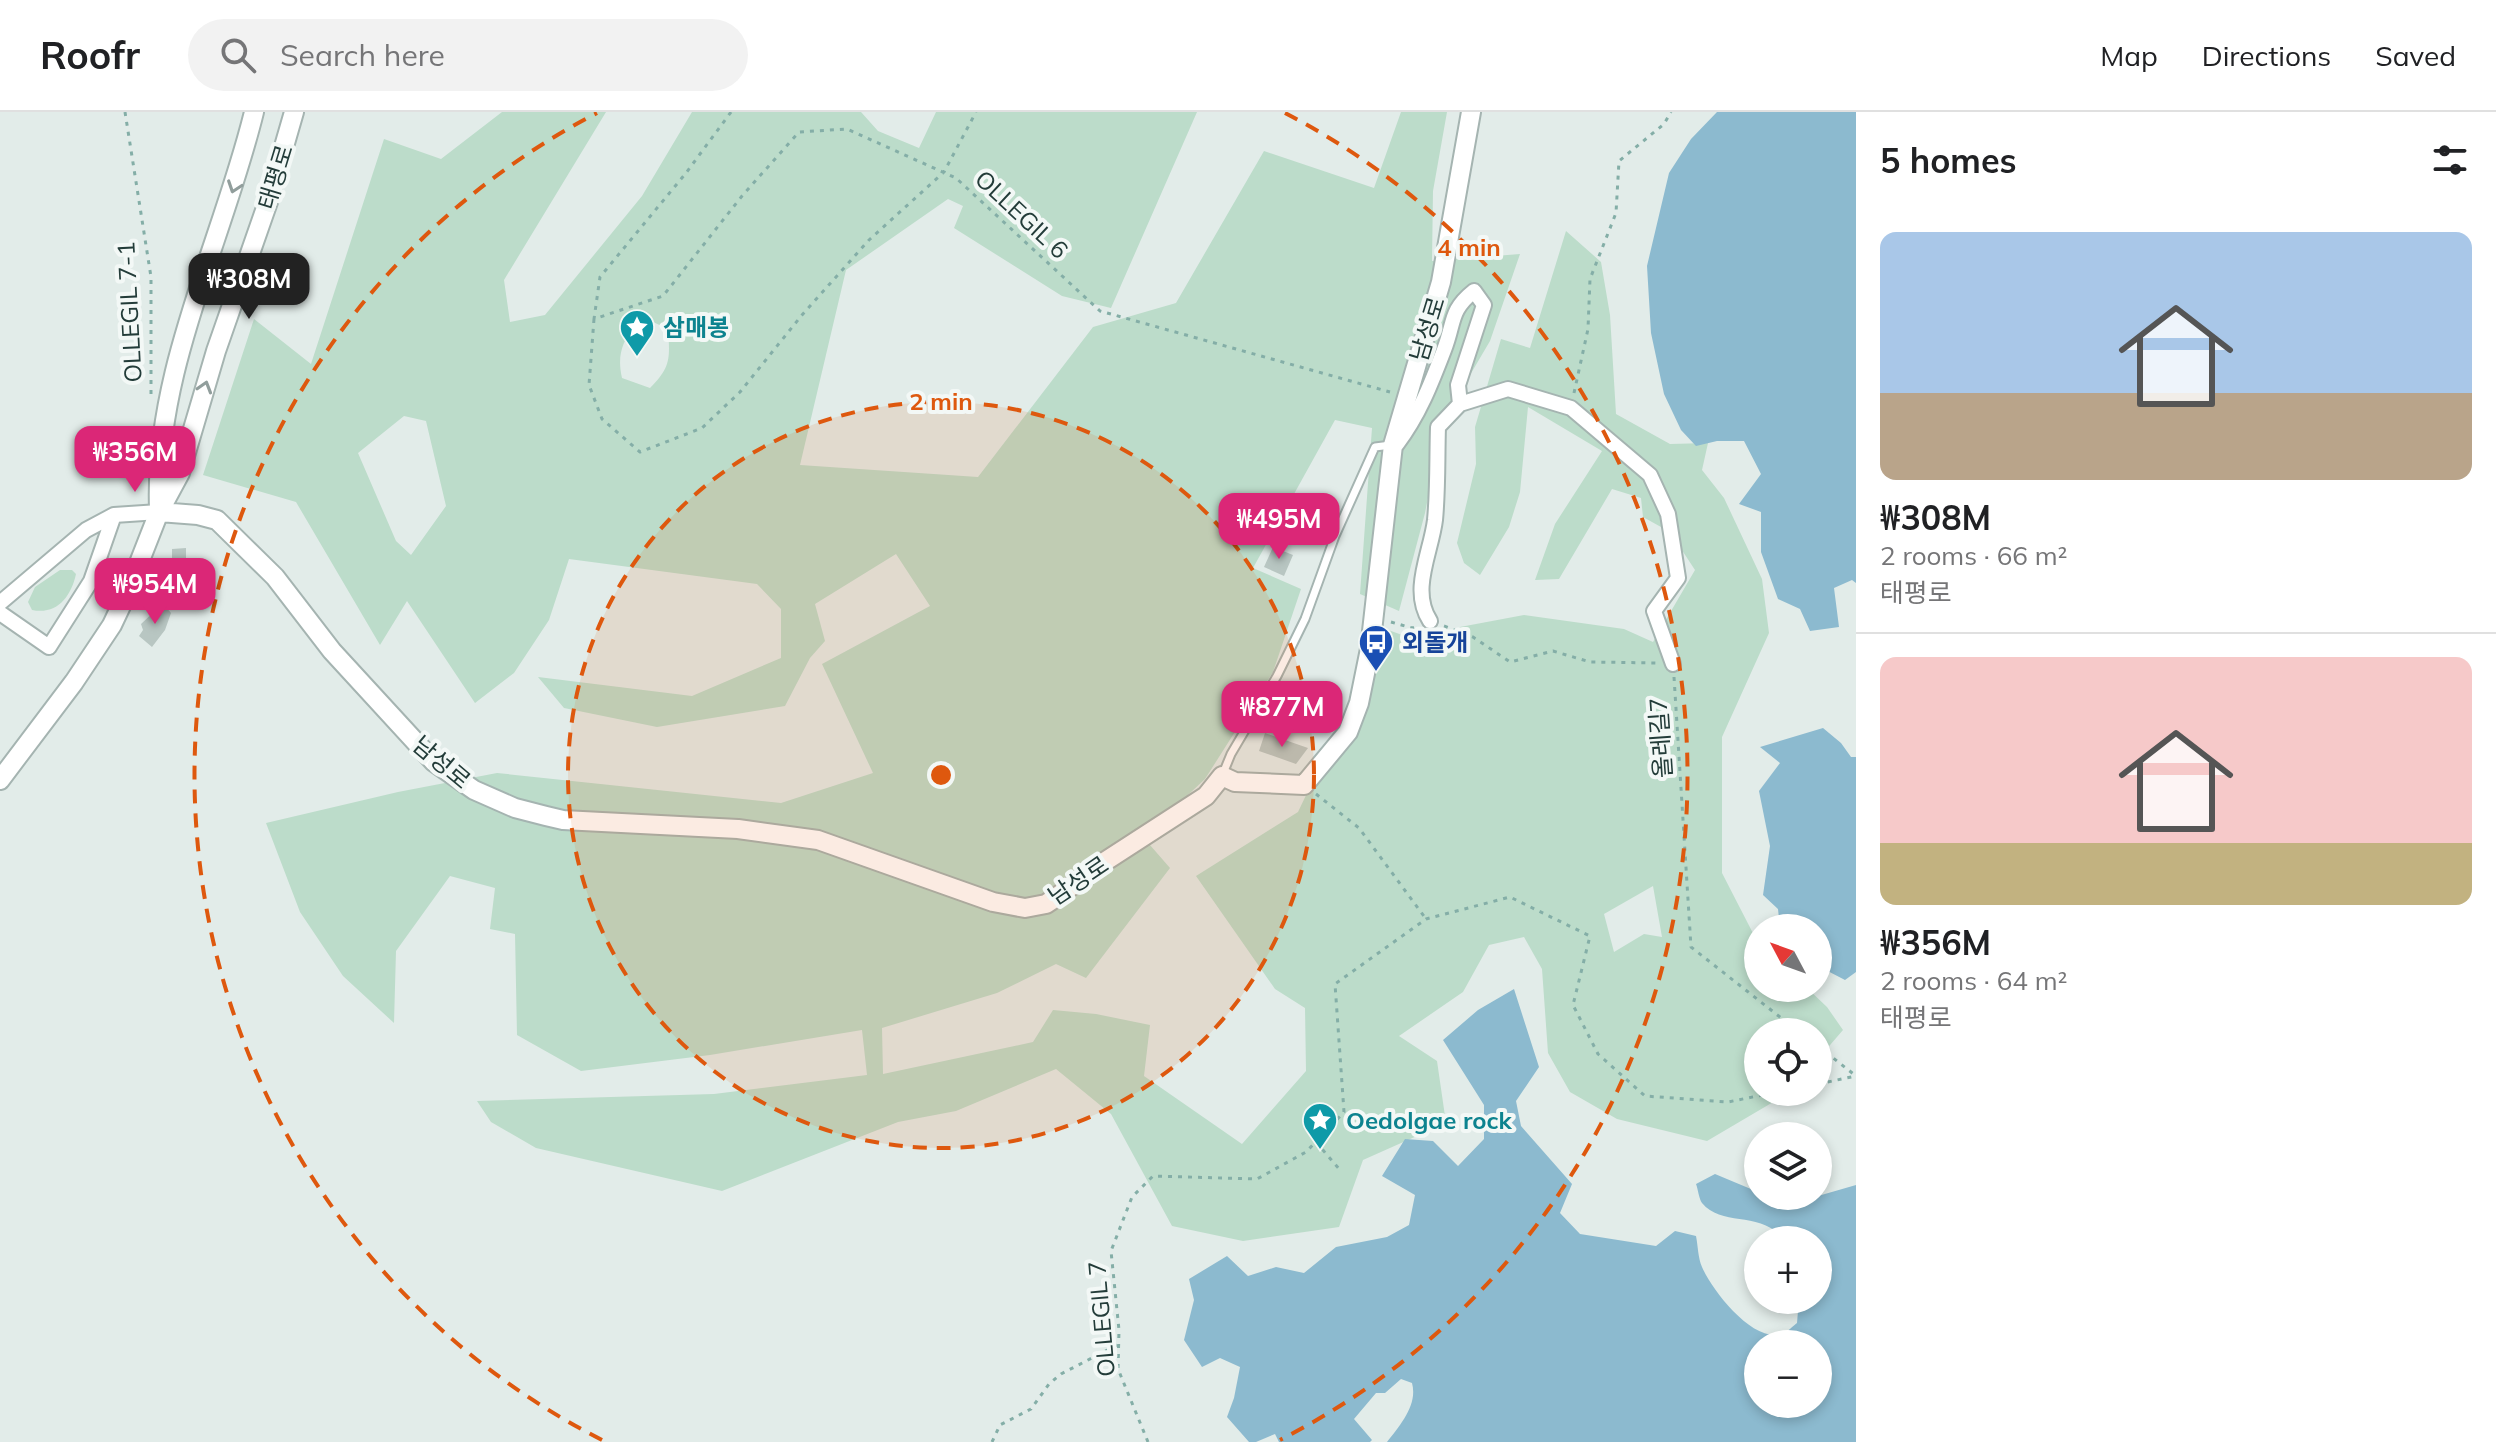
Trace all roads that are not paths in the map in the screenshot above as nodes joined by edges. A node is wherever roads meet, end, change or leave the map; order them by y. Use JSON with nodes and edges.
{"nodes":[{"id":1,"x":254,"y":112,"type":"edge"},
{"id":2,"x":294,"y":112,"type":"edge"},
{"id":3,"x":1471,"y":112,"type":"edge"},
{"id":4,"x":1460,"y":404,"type":"junction"},
{"id":5,"x":1384,"y":446,"type":"junction"},
{"id":6,"x":159,"y":512,"type":"junction"},
{"id":7,"x":114,"y":515,"type":"junction"},
{"id":8,"x":0,"y":603,"type":"edge"},
{"id":9,"x":0,"y":613,"type":"edge"},
{"id":10,"x":1430,"y":621,"type":"road end"},
{"id":11,"x":1673,"y":664,"type":"road end"},
{"id":12,"x":1222,"y":776,"type":"junction"},
{"id":13,"x":0,"y":780,"type":"edge"}],
"edges":[{"from":1,"to":6,"type":"street","name":"태평로","one_way":true},
{"from":6,"to":2,"type":"street","name":"태평로","one_way":true},
{"from":3,"to":5,"type":"street","name":"남성로"},
{"from":4,"to":5,"type":"street"},
{"from":4,"to":10,"type":"street"},
{"from":4,"to":11,"type":"street"},
{"from":5,"to":12,"type":"lane"},
{"from":5,"to":12,"type":"street","name":"남성로"},
{"from":6,"to":7,"type":"street"},
{"from":6,"to":12,"type":"street","name":"남성로"},
{"from":6,"to":13,"type":"street","name":"태평로"},
{"from":7,"to":8,"type":"street"},
{"from":7,"to":9,"type":"street"}]}
